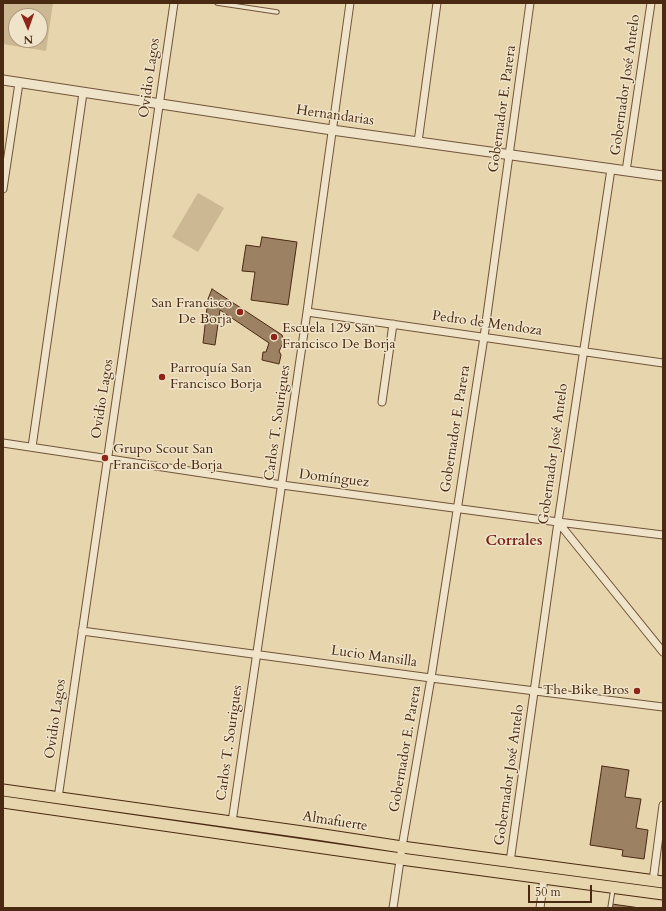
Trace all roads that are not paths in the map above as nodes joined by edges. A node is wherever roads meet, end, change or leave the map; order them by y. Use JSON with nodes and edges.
{"nodes":[{"id":1,"x":174,"y":3,"type":"edge"},
{"id":2,"x":217,"y":3,"type":"edge"},
{"id":3,"x":350,"y":3,"type":"edge"},
{"id":4,"x":437,"y":3,"type":"edge"},
{"id":5,"x":530,"y":3,"type":"edge"},
{"id":6,"x":651,"y":3,"type":"edge"},
{"id":7,"x":277,"y":12,"type":"dead end"},
{"id":8,"x":3,"y":80,"type":"edge"},
{"id":9,"x":18,"y":83,"type":"junction"},
{"id":10,"x":83,"y":93,"type":"junction"},
{"id":11,"x":160,"y":104,"type":"junction"},
{"id":12,"x":332,"y":130,"type":"junction"},
{"id":13,"x":418,"y":142,"type":"junction"},
{"id":14,"x":510,"y":155,"type":"junction"},
{"id":15,"x":611,"y":169,"type":"junction"},
{"id":16,"x":626,"y":171,"type":"junction"},
{"id":17,"x":663,"y":176,"type":"edge"},
{"id":18,"x":3,"y":189,"type":"edge"},
{"id":19,"x":308,"y":312,"type":"junction"},
{"id":20,"x":394,"y":324,"type":"junction"},
{"id":21,"x":484,"y":336,"type":"junction"},
{"id":22,"x":583,"y":351,"type":"junction"},
{"id":23,"x":663,"y":363,"type":"edge"},
{"id":24,"x":382,"y":402,"type":"dead end"},
{"id":25,"x":3,"y":443,"type":"edge"},
{"id":26,"x":32,"y":447,"type":"junction"},
{"id":27,"x":107,"y":459,"type":"junction"},
{"id":28,"x":282,"y":485,"type":"junction"},
{"id":29,"x":457,"y":508,"type":"junction"},
{"id":30,"x":558,"y":522,"type":"junction"},
{"id":31,"x":663,"y":535,"type":"edge"},
{"id":32,"x":82,"y":631,"type":"junction"},
{"id":33,"x":663,"y":652,"type":"edge"},
{"id":34,"x":256,"y":654,"type":"junction"},
{"id":35,"x":431,"y":678,"type":"junction"},
{"id":36,"x":535,"y":691,"type":"junction"},
{"id":37,"x":663,"y":707,"type":"edge"},
{"id":38,"x":3,"y":790,"type":"edge"},
{"id":39,"x":58,"y":798,"type":"junction"},
{"id":40,"x":3,"y":802,"type":"edge"},
{"id":41,"x":663,"y":805,"type":"edge"},
{"id":42,"x":232,"y":822,"type":"junction"},
{"id":43,"x":402,"y":847,"type":"junction"},
{"id":44,"x":401,"y":859,"type":"junction"},
{"id":45,"x":510,"y":862,"type":"junction"},
{"id":46,"x":544,"y":878,"type":"junction"},
{"id":47,"x":658,"y":882,"type":"edge"},
{"id":48,"x":614,"y":887,"type":"junction"},
{"id":49,"x":663,"y":894,"type":"edge"},
{"id":50,"x":393,"y":908,"type":"edge"},
{"id":51,"x":540,"y":908,"type":"edge"},
{"id":52,"x":610,"y":908,"type":"edge"}],
"edges":[{"from":1,"to":11,"type":"street","name":"Ovidio Lagos"},
{"from":2,"to":7,"type":"lane"},
{"from":3,"to":12,"type":"street","name":"Carlos T. Sourigues"},
{"from":4,"to":13,"type":"street"},
{"from":5,"to":14,"type":"street","name":"Gobernador E. Parera"},
{"from":6,"to":16,"type":"street","name":"Gobernador José Antelo"},
{"from":8,"to":9,"type":"street","name":"Hernandarias"},
{"from":9,"to":10,"type":"street","name":"Hernandarias"},
{"from":9,"to":18,"type":"street"},
{"from":10,"to":11,"type":"street","name":"Hernandarias"},
{"from":10,"to":26,"type":"street"},
{"from":11,"to":12,"type":"street","name":"Hernandarias"},
{"from":11,"to":27,"type":"street","name":"Ovidio Lagos"},
{"from":12,"to":13,"type":"street","name":"Hernandarias"},
{"from":12,"to":19,"type":"street","name":"Carlos T. Sourigues"},
{"from":13,"to":14,"type":"street","name":"Hernandarias"},
{"from":14,"to":15,"type":"street","name":"Hernandarias"},
{"from":14,"to":21,"type":"street","name":"Gobernador E. Parera"},
{"from":15,"to":16,"type":"street","name":"Hernandarias"},
{"from":15,"to":22,"type":"street","name":"Gobernador José Antelo"},
{"from":16,"to":17,"type":"street","name":"Hernandarias"},
{"from":19,"to":20,"type":"street","name":"Pedro de Mendoza"},
{"from":19,"to":28,"type":"street","name":"Carlos T. Sourigues"},
{"from":20,"to":21,"type":"street","name":"Pedro de Mendoza"},
{"from":20,"to":24,"type":"street"},
{"from":21,"to":22,"type":"street","name":"Pedro de Mendoza"},
{"from":21,"to":29,"type":"street","name":"Gobernador E. Parera"},
{"from":22,"to":23,"type":"street","name":"Pedro de Mendoza"},
{"from":22,"to":30,"type":"street","name":"Gobernador José Antelo"},
{"from":25,"to":26,"type":"street","name":"Domínguez"},
{"from":26,"to":27,"type":"street","name":"Domínguez"},
{"from":27,"to":28,"type":"street","name":"Domínguez"},
{"from":27,"to":32,"type":"street","name":"Ovidio Lagos"},
{"from":28,"to":29,"type":"street","name":"Domínguez"},
{"from":28,"to":34,"type":"street","name":"Carlos T. Sourigues"},
{"from":29,"to":30,"type":"street","name":"Domínguez"},
{"from":29,"to":35,"type":"street","name":"Gobernador E. Parera"},
{"from":30,"to":31,"type":"street","name":"Domínguez"},
{"from":30,"to":33,"type":"street"},
{"from":30,"to":36,"type":"street","name":"Gobernador José Antelo"},
{"from":32,"to":34,"type":"street","name":"Lucio Mansilla"},
{"from":32,"to":39,"type":"street","name":"Ovidio Lagos"},
{"from":34,"to":35,"type":"street","name":"Lucio Mansilla"},
{"from":34,"to":42,"type":"street","name":"Carlos T. Sourigues"},
{"from":35,"to":36,"type":"street","name":"Lucio Mansilla"},
{"from":35,"to":43,"type":"street","name":"Gobernador E. Parera"},
{"from":36,"to":37,"type":"street","name":"Lucio Mansilla"},
{"from":36,"to":45,"type":"street","name":"Gobernador José Antelo"},
{"from":38,"to":39,"type":"main road","name":"Almafuerte"},
{"from":39,"to":42,"type":"main road","name":"Almafuerte"},
{"from":40,"to":44,"type":"main road","name":"Almafuerte"},
{"from":41,"to":47,"type":"street"},
{"from":42,"to":43,"type":"main road","name":"Almafuerte"},
{"from":43,"to":44,"type":"street","name":"Gobernador E. Parera"},
{"from":43,"to":45,"type":"main road","name":"Almafuerte"},
{"from":44,"to":46,"type":"main road","name":"Almafuerte"},
{"from":44,"to":50,"type":"street","name":"Gobernador E. Parera"},
{"from":45,"to":47,"type":"main road","name":"Almafuerte"},
{"from":46,"to":48,"type":"main road","name":"Almafuerte"},
{"from":46,"to":51,"type":"street"},
{"from":48,"to":49,"type":"main road","name":"Almafuerte"},
{"from":48,"to":52,"type":"lane"}]}
